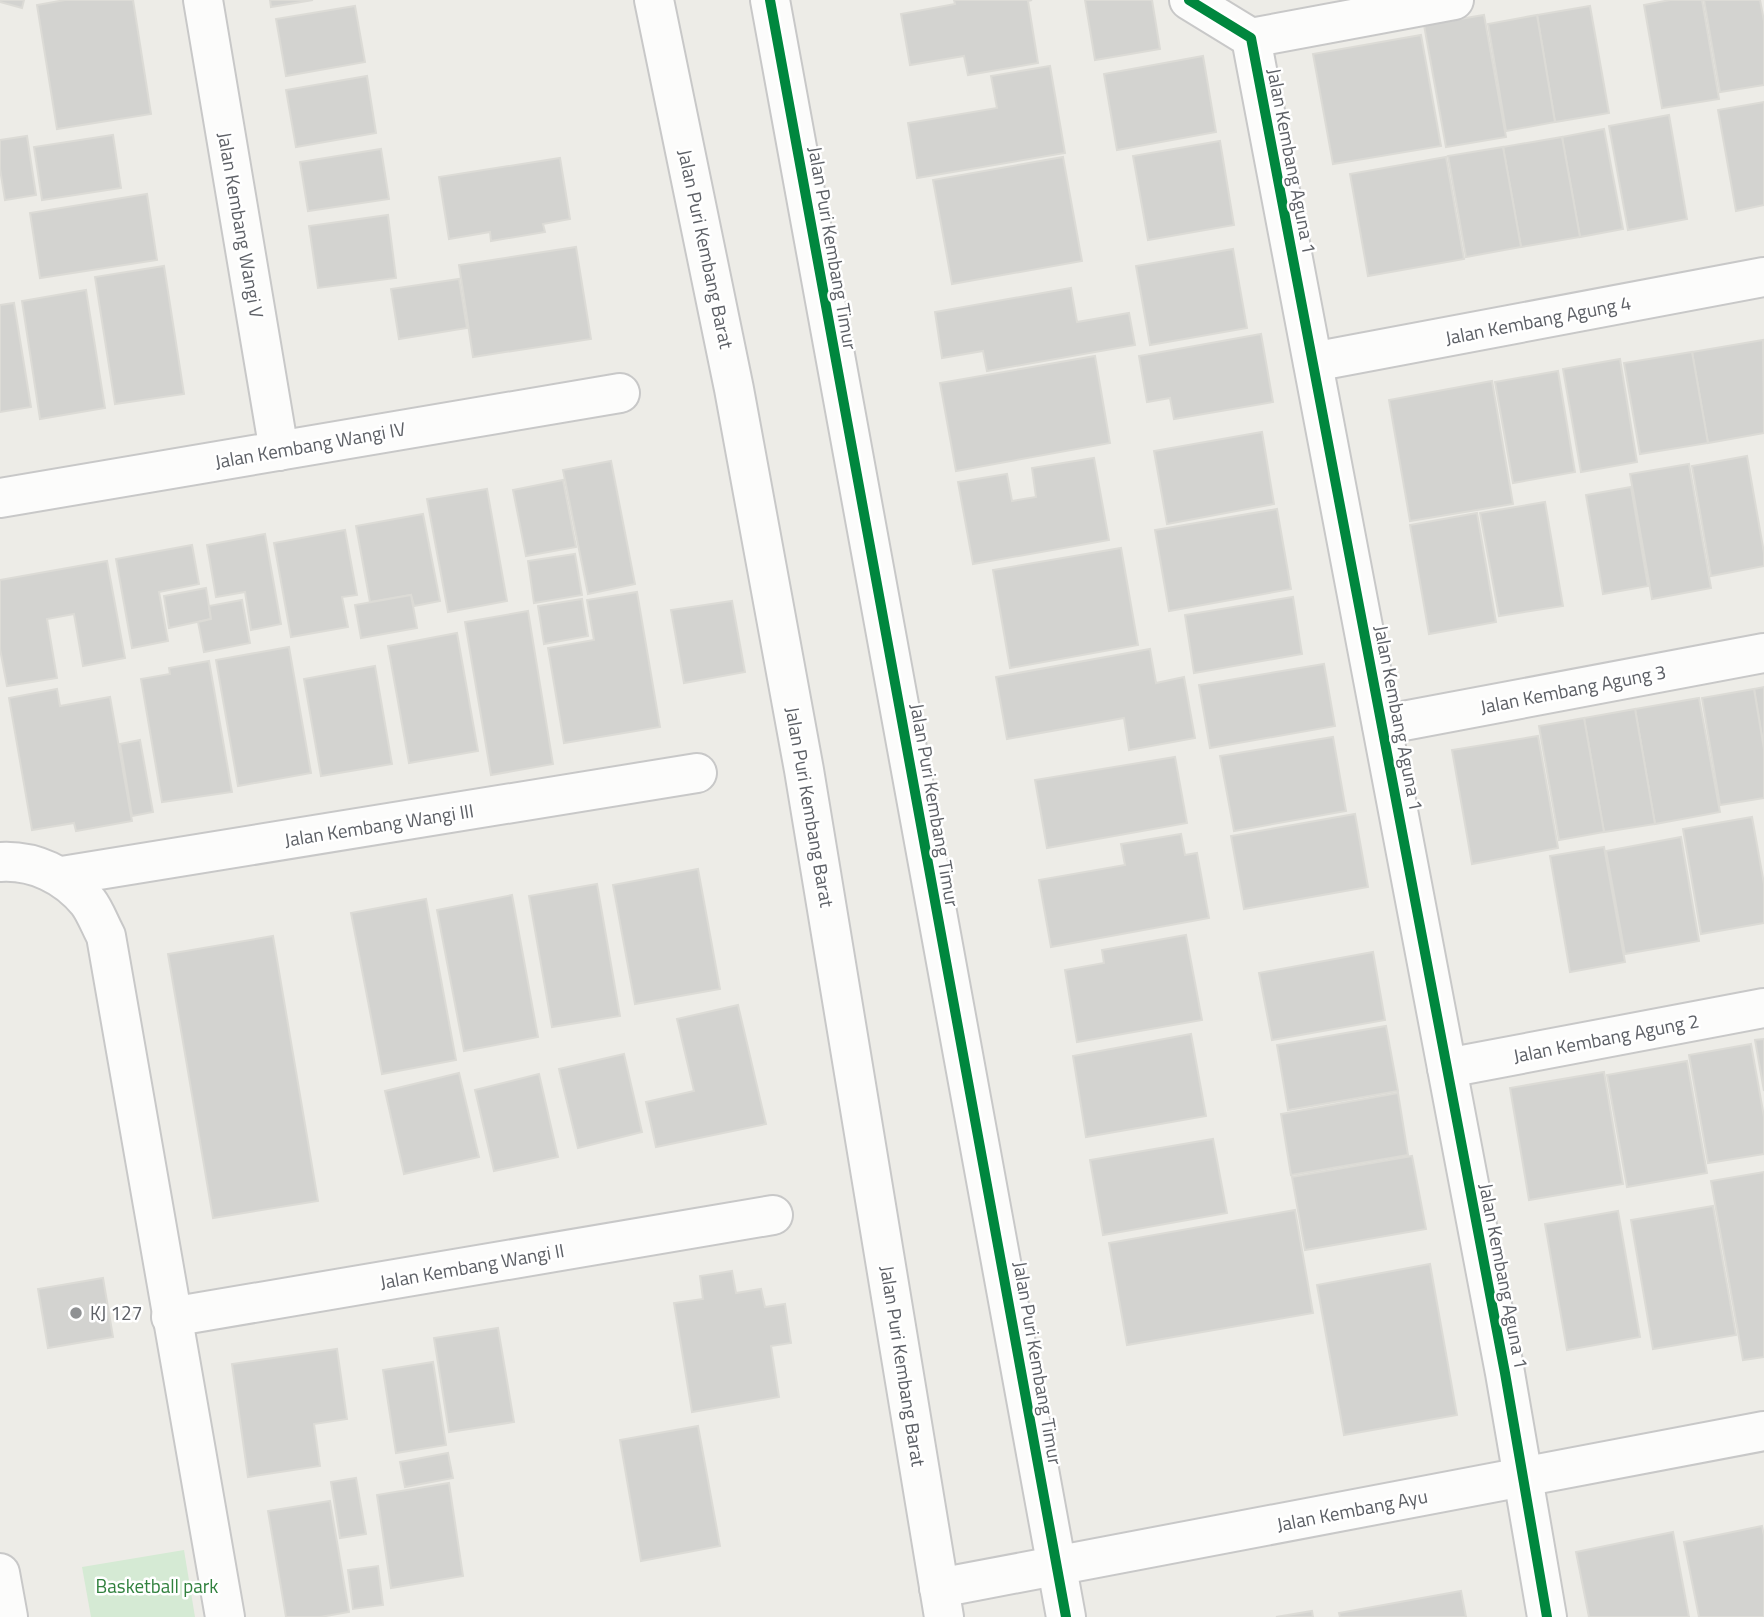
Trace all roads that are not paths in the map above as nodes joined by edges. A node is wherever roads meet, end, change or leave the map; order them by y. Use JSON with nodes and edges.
{"nodes":[{"id":1,"x":203,"y":0,"type":"edge"},
{"id":2,"x":654,"y":0,"type":"edge"},
{"id":3,"x":770,"y":0,"type":"edge"},
{"id":4,"x":1189,"y":0,"type":"edge"},
{"id":5,"x":1454,"y":0,"type":"edge"},
{"id":6,"x":1251,"y":38,"type":"junction"},
{"id":7,"x":1764,"y":277,"type":"edge"},
{"id":8,"x":1313,"y":362,"type":"junction"},
{"id":9,"x":620,"y":393,"type":"dead end"},
{"id":10,"x":279,"y":451,"type":"junction"},
{"id":11,"x":0,"y":498,"type":"edge"},
{"id":12,"x":1764,"y":653,"type":"edge"},
{"id":13,"x":1382,"y":725,"type":"junction"},
{"id":14,"x":697,"y":773,"type":"dead end"},
{"id":15,"x":0,"y":862,"type":"edge"},
{"id":16,"x":62,"y":876,"type":"junction"},
{"id":17,"x":1764,"y":1008,"type":"edge"},
{"id":18,"x":1447,"y":1068,"type":"junction"},
{"id":19,"x":773,"y":1214,"type":"dead end"},
{"id":20,"x":171,"y":1317,"type":"junction"},
{"id":21,"x":1764,"y":1431,"type":"edge"},
{"id":22,"x":1522,"y":1478,"type":"junction"},
{"id":23,"x":1057,"y":1566,"type":"junction"},
{"id":24,"x":0,"y":1573,"type":"edge"},
{"id":25,"x":942,"y":1602,"type":"edge"},
{"id":26,"x":8,"y":1617,"type":"edge"},
{"id":27,"x":225,"y":1617,"type":"edge"},
{"id":28,"x":1066,"y":1617,"type":"edge"},
{"id":29,"x":1547,"y":1617,"type":"edge"}],
"edges":[{"from":1,"to":10,"type":"street","name":"Jalan Kembang Wangi V"},
{"from":2,"to":25,"type":"street","name":"Jalan Puri Kembang Barat"},
{"from":3,"to":23,"type":"street","name":"Jalan Puri Kembang Timur"},
{"from":4,"to":6,"type":"street"},
{"from":5,"to":6,"type":"street"},
{"from":6,"to":8,"type":"street","name":"Jalan Kembang Aguna 1"},
{"from":7,"to":8,"type":"street","name":"Jalan Kembang Agung 4"},
{"from":8,"to":13,"type":"street","name":"Jalan Kembang Aguna 1"},
{"from":9,"to":10,"type":"street","name":"Jalan Kembang Wangi IV"},
{"from":10,"to":11,"type":"street","name":"Jalan Kembang Wangi IV"},
{"from":12,"to":13,"type":"street","name":"Jalan Kembang Agung 3"},
{"from":13,"to":18,"type":"street","name":"Jalan Kembang Aguna 1"},
{"from":14,"to":16,"type":"street","name":"Jalan Kembang Wangi III"},
{"from":15,"to":16,"type":"street"},
{"from":16,"to":20,"type":"street"},
{"from":17,"to":18,"type":"street","name":"Jalan Kembang Agung 2"},
{"from":18,"to":22,"type":"street","name":"Jalan Kembang Aguna 1"},
{"from":19,"to":20,"type":"street","name":"Jalan Kembang Wangi II"},
{"from":20,"to":27,"type":"street"},
{"from":21,"to":22,"type":"street","name":"Jalan Kembang Ayu"},
{"from":22,"to":23,"type":"street","name":"Jalan Kembang Ayu"},
{"from":22,"to":29,"type":"street","name":"Jalan Kembang Aguna 1"},
{"from":23,"to":25,"type":"street","name":"Jalan Kembang Ayu"},
{"from":23,"to":28,"type":"street","name":"Jalan Puri Kembang Timur"},
{"from":24,"to":26,"type":"street"}]}
